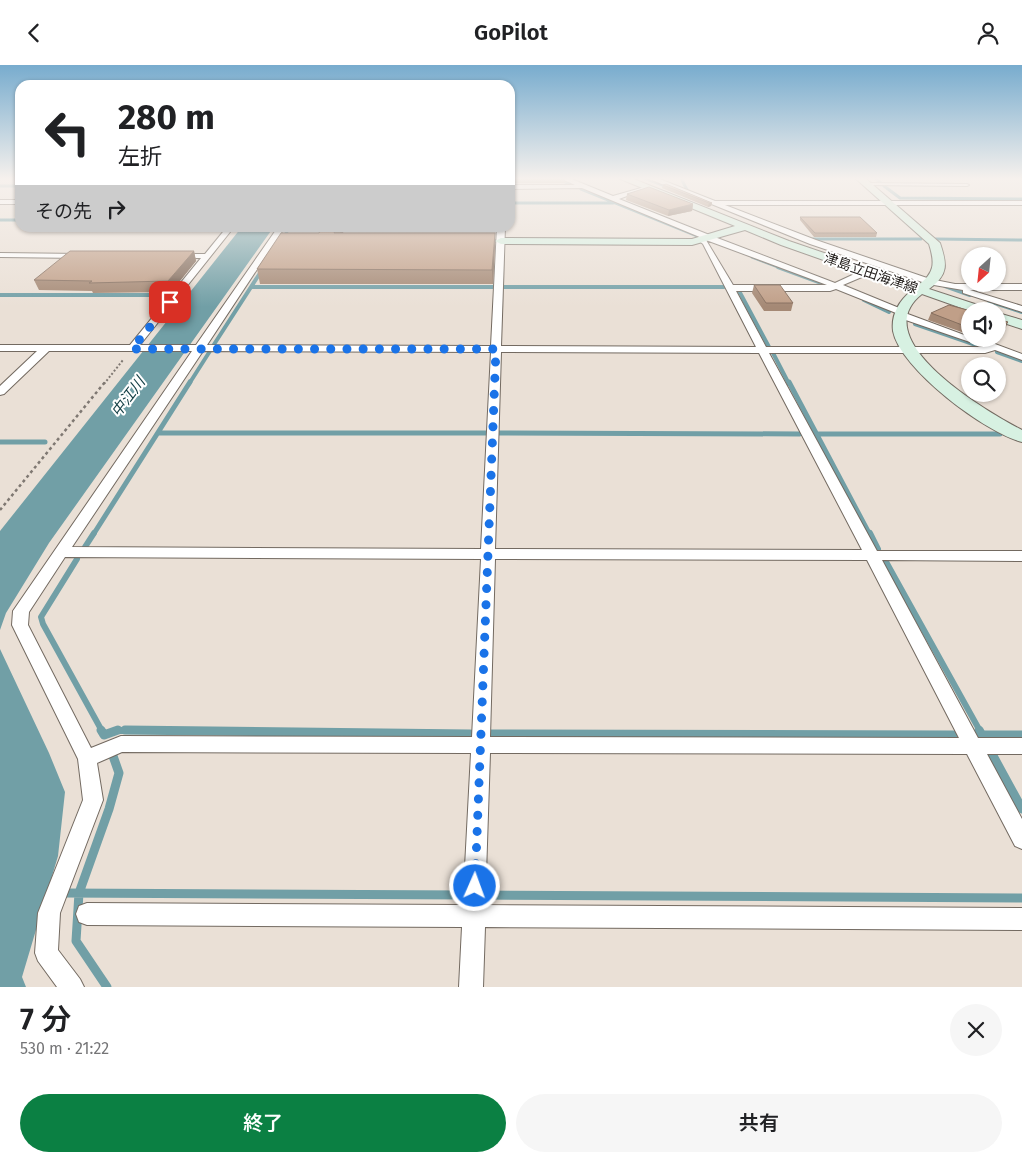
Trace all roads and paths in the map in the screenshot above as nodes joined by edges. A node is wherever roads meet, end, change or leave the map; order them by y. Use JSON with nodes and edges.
{"nodes":[{"id":1,"x":664,"y":221,"type":"edge"},
{"id":2,"x":732,"y":221,"type":"edge"},
{"id":3,"x":761,"y":221,"type":"edge"},
{"id":4,"x":908,"y":221,"type":"edge"},
{"id":5,"x":745,"y":227,"type":"junction"},
{"id":6,"x":227,"y":232,"type":"edge"},
{"id":7,"x":279,"y":232,"type":"edge"},
{"id":8,"x":499,"y":232,"type":"edge"},
{"id":9,"x":706,"y":239,"type":"junction"},
{"id":10,"x":274,"y":240,"type":"junction"},
{"id":11,"x":284,"y":240,"type":"edge"},
{"id":12,"x":496,"y":241,"type":"junction"},
{"id":13,"x":0,"y":255,"type":"edge"},
{"id":14,"x":89,"y":256,"type":"edge"},
{"id":15,"x":168,"y":256,"type":"edge"},
{"id":16,"x":208,"y":256,"type":"junction"},
{"id":17,"x":866,"y":271,"type":"junction"},
{"id":18,"x":932,"y":281,"type":"junction"},
{"id":19,"x":836,"y":285,"type":"junction"},
{"id":20,"x":955,"y":287,"type":"junction"},
{"id":21,"x":1022,"y":287,"type":"edge"},
{"id":22,"x":730,"y":288,"type":"junction"},
{"id":23,"x":919,"y":290,"type":"junction"},
{"id":24,"x":961,"y":304,"type":"edge"},
{"id":25,"x":1022,"y":309,"type":"edge"},
{"id":26,"x":901,"y":314,"type":"junction"},
{"id":27,"x":1006,"y":320,"type":"edge"},
{"id":28,"x":1022,"y":325,"type":"edge"},
{"id":29,"x":961,"y":336,"type":"edge"},
{"id":30,"x":995,"y":347,"type":"joint"},
{"id":31,"x":0,"y":348,"type":"edge"},
{"id":32,"x":46,"y":348,"type":"junction"},
{"id":33,"x":196,"y":348,"type":"junction"},
{"id":34,"x":136,"y":349,"type":"junction"},
{"id":35,"x":496,"y":349,"type":"junction"},
{"id":36,"x":762,"y":349,"type":"junction"},
{"id":37,"x":907,"y":349,"type":"junction"},
{"id":38,"x":1022,"y":357,"type":"edge"},
{"id":39,"x":0,"y":393,"type":"edge"},
{"id":40,"x":1021,"y":436,"type":"edge"},
{"id":41,"x":0,"y":510,"type":"edge"},
{"id":42,"x":62,"y":553,"type":"junction"},
{"id":43,"x":488,"y":555,"type":"junction"},
{"id":44,"x":871,"y":555,"type":"junction"},
{"id":45,"x":1022,"y":555,"type":"edge"},
{"id":46,"x":481,"y":745,"type":"junction"},
{"id":47,"x":972,"y":746,"type":"junction"},
{"id":48,"x":1022,"y":746,"type":"edge"},
{"id":49,"x":87,"y":759,"type":"junction"},
{"id":50,"x":1022,"y":839,"type":"edge"},
{"id":51,"x":474,"y":913,"type":"junction"},
{"id":52,"x":87,"y":914,"type":"dead end"},
{"id":53,"x":1022,"y":919,"type":"edge"},
{"id":54,"x":72,"y":987,"type":"edge"},
{"id":55,"x":471,"y":987,"type":"edge"}],
"edges":[{"from":1,"to":9,"type":"street"},
{"from":2,"to":5,"type":"street","name":"津島立田海津線"},
{"from":3,"to":18,"type":"street"},
{"from":4,"to":18,"type":"street"},
{"from":5,"to":9,"type":"street"},
{"from":5,"to":17,"type":"street","name":"津島立田海津線"},
{"from":6,"to":16,"type":"street"},
{"from":7,"to":10,"type":"street"},
{"from":8,"to":12,"type":"street"},
{"from":9,"to":12,"type":"street"},
{"from":9,"to":19,"type":"street"},
{"from":9,"to":22,"type":"street"},
{"from":10,"to":11,"type":"street"},
{"from":10,"to":33,"type":"street"},
{"from":12,"to":35,"type":"street"},
{"from":13,"to":14,"type":"street"},
{"from":15,"to":16,"type":"street"},
{"from":16,"to":34,"type":"street"},
{"from":17,"to":19,"type":"street"},
{"from":17,"to":23,"type":"street","name":"津島立田海津線"},
{"from":18,"to":20,"type":"street"},
{"from":18,"to":23,"type":"street"},
{"from":19,"to":22,"type":"street"},
{"from":19,"to":26,"type":"street"},
{"from":20,"to":21,"type":"street"},
{"from":20,"to":25,"type":"street"},
{"from":22,"to":36,"type":"street"},
{"from":23,"to":24,"type":"street","name":"津島立田海津線"},
{"from":23,"to":26,"type":"street"},
{"from":26,"to":29,"type":"street"},
{"from":26,"to":37,"type":"street"},
{"from":27,"to":28,"type":"street"},
{"from":30,"to":37,"type":"street"},
{"from":30,"to":38,"type":"street"},
{"from":31,"to":32,"type":"street"},
{"from":32,"to":34,"type":"street"},
{"from":32,"to":39,"type":"street"},
{"from":33,"to":34,"type":"street"},
{"from":33,"to":35,"type":"street"},
{"from":33,"to":42,"type":"street"},
{"from":34,"to":41,"type":"path"},
{"from":35,"to":36,"type":"street"},
{"from":35,"to":43,"type":"street"},
{"from":36,"to":37,"type":"street"},
{"from":36,"to":44,"type":"street"},
{"from":37,"to":40,"type":"street"},
{"from":42,"to":43,"type":"street"},
{"from":42,"to":49,"type":"street"},
{"from":43,"to":44,"type":"street"},
{"from":43,"to":46,"type":"street"},
{"from":44,"to":45,"type":"street"},
{"from":44,"to":47,"type":"street"},
{"from":46,"to":47,"type":"street"},
{"from":46,"to":49,"type":"street"},
{"from":46,"to":51,"type":"street"},
{"from":47,"to":48,"type":"street"},
{"from":47,"to":50,"type":"street"},
{"from":49,"to":54,"type":"street"},
{"from":51,"to":52,"type":"street"},
{"from":51,"to":53,"type":"street"},
{"from":51,"to":55,"type":"street"}]}
